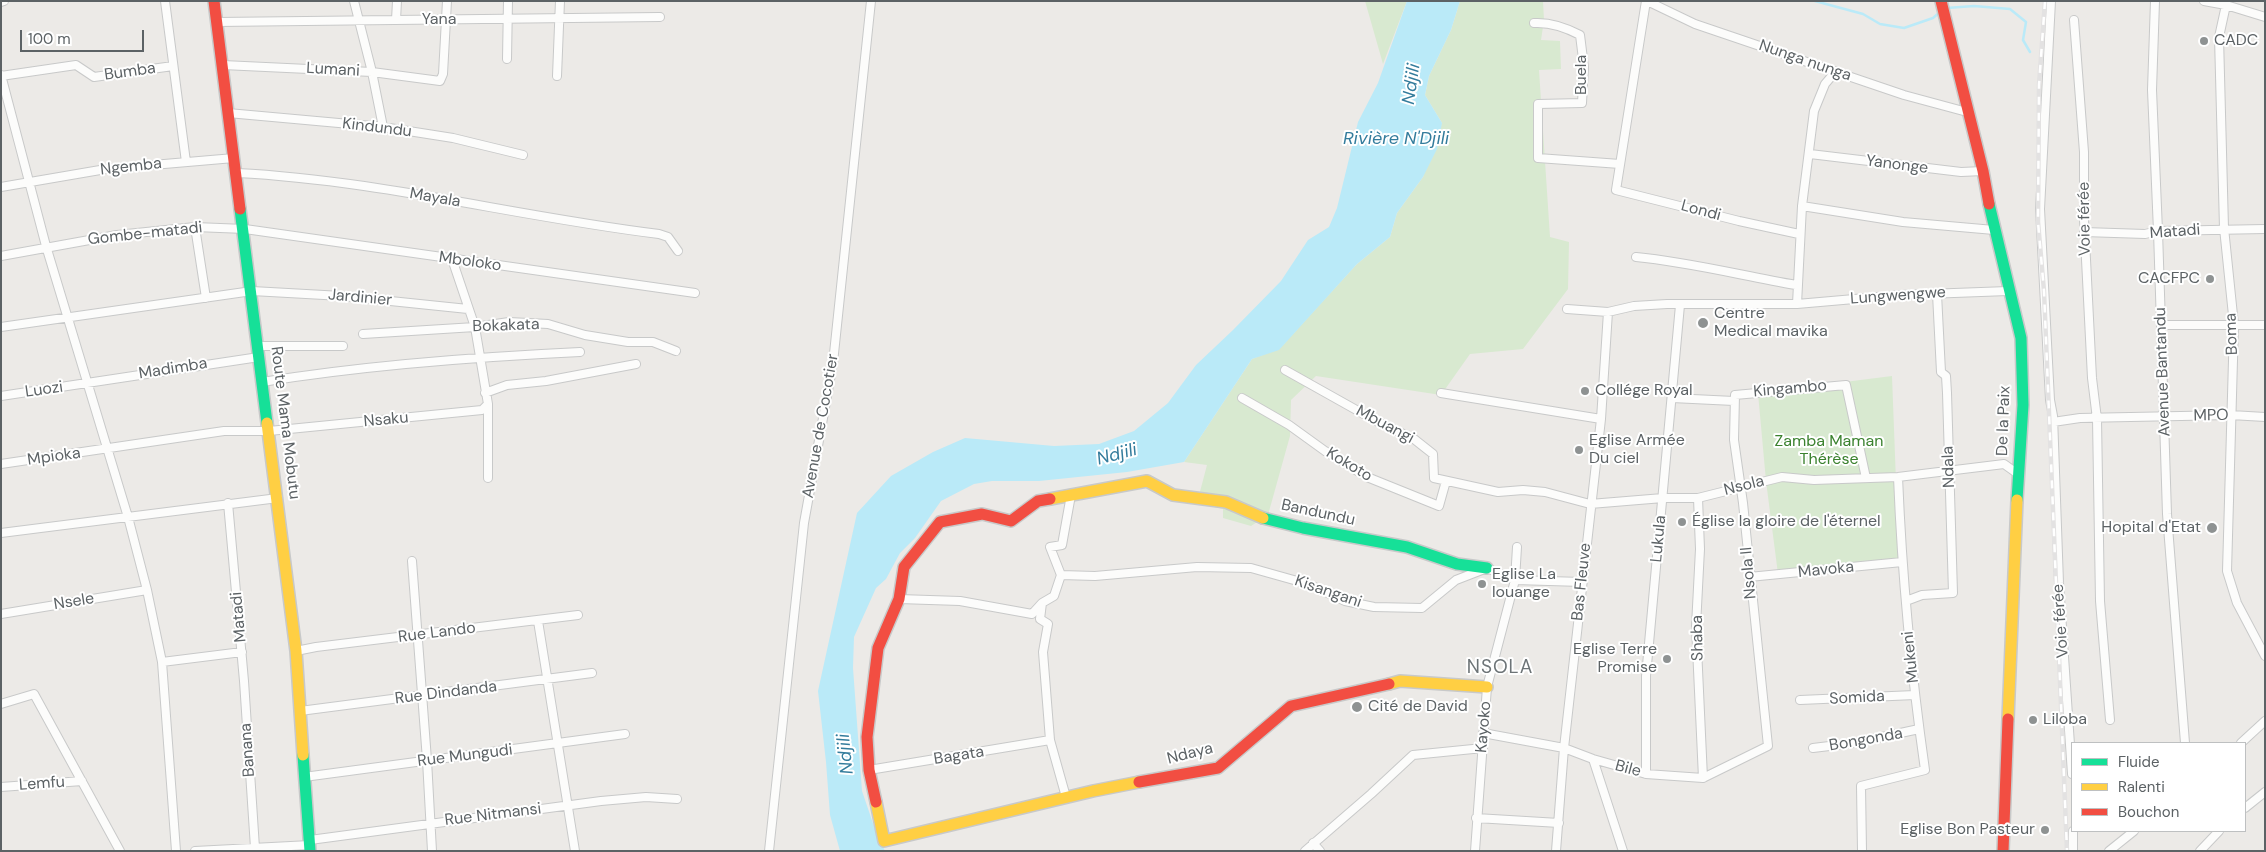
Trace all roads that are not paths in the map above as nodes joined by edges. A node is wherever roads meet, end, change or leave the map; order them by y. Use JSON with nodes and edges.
{"nodes":[{"id":1,"x":165,"y":1,"type":"edge"},
{"id":2,"x":214,"y":1,"type":"edge"},
{"id":3,"x":354,"y":1,"type":"edge"},
{"id":4,"x":397,"y":1,"type":"edge"},
{"id":5,"x":447,"y":1,"type":"edge"},
{"id":6,"x":508,"y":1,"type":"edge"},
{"id":7,"x":560,"y":1,"type":"edge"},
{"id":8,"x":871,"y":1,"type":"edge"},
{"id":9,"x":1647,"y":1,"type":"edge"},
{"id":10,"x":1941,"y":1,"type":"edge"},
{"id":11,"x":2051,"y":1,"type":"edge"},
{"id":12,"x":2155,"y":1,"type":"edge"},
{"id":13,"x":2204,"y":1,"type":"edge"},
{"id":14,"x":2221,"y":4,"type":"edge"},
{"id":15,"x":1662,"y":5,"type":"edge"},
{"id":16,"x":660,"y":17,"type":"dead end"},
{"id":17,"x":2265,"y":17,"type":"edge"},
{"id":18,"x":560,"y":18,"type":"junction"},
{"id":19,"x":508,"y":19,"type":"junction"},
{"id":20,"x":396,"y":20,"type":"junction"},
{"id":21,"x":2074,"y":20,"type":"dead end"},
{"id":22,"x":359,"y":21,"type":"junction"},
{"id":23,"x":446,"y":21,"type":"junction"},
{"id":24,"x":217,"y":22,"type":"junction"},
{"id":25,"x":1534,"y":22,"type":"dead end"},
{"id":26,"x":507,"y":59,"type":"dead end"},
{"id":27,"x":223,"y":65,"type":"junction"},
{"id":28,"x":173,"y":66,"type":"junction"},
{"id":29,"x":1836,"y":71,"type":"junction"},
{"id":30,"x":372,"y":72,"type":"junction"},
{"id":31,"x":1,"y":76,"type":"edge"},
{"id":32,"x":557,"y":76,"type":"dead end"},
{"id":33,"x":1967,"y":112,"type":"junction"},
{"id":34,"x":228,"y":113,"type":"junction"},
{"id":35,"x":382,"y":127,"type":"junction"},
{"id":36,"x":1810,"y":154,"type":"junction"},
{"id":37,"x":523,"y":155,"type":"dead end"},
{"id":38,"x":234,"y":158,"type":"junction"},
{"id":39,"x":186,"y":162,"type":"junction"},
{"id":40,"x":1620,"y":164,"type":"junction"},
{"id":41,"x":1984,"y":171,"type":"junction"},
{"id":42,"x":236,"y":173,"type":"junction"},
{"id":43,"x":28,"y":182,"type":"junction"},
{"id":44,"x":1,"y":187,"type":"edge"},
{"id":45,"x":1802,"y":206,"type":"junction"},
{"id":46,"x":194,"y":227,"type":"junction"},
{"id":47,"x":2224,"y":228,"type":"junction"},
{"id":48,"x":244,"y":229,"type":"junction"},
{"id":49,"x":2265,"y":229,"type":"edge"},
{"id":50,"x":1994,"y":230,"type":"junction"},
{"id":51,"x":2158,"y":231,"type":"junction"},
{"id":52,"x":2084,"y":232,"type":"junction"},
{"id":53,"x":1800,"y":234,"type":"junction"},
{"id":54,"x":46,"y":246,"type":"junction"},
{"id":55,"x":678,"y":251,"type":"dead end"},
{"id":56,"x":1,"y":256,"type":"edge"},
{"id":57,"x":1636,"y":257,"type":"dead end"},
{"id":58,"x":452,"y":259,"type":"junction"},
{"id":59,"x":1796,"y":285,"type":"junction"},
{"id":60,"x":252,"y":291,"type":"junction"},
{"id":61,"x":2008,"y":291,"type":"junction"},
{"id":62,"x":695,"y":292,"type":"dead end"},
{"id":63,"x":1937,"y":294,"type":"junction"},
{"id":64,"x":206,"y":298,"type":"junction"},
{"id":65,"x":1797,"y":304,"type":"junction"},
{"id":66,"x":1680,"y":305,"type":"junction"},
{"id":67,"x":468,"y":309,"type":"junction"},
{"id":68,"x":1567,"y":310,"type":"dead end"},
{"id":69,"x":1608,"y":312,"type":"junction"},
{"id":70,"x":68,"y":317,"type":"junction"},
{"id":71,"x":2162,"y":325,"type":"junction"},
{"id":72,"x":2234,"y":325,"type":"junction"},
{"id":73,"x":2265,"y":325,"type":"edge"},
{"id":74,"x":1,"y":327,"type":"edge"},
{"id":75,"x":475,"y":327,"type":"junction"},
{"id":76,"x":362,"y":334,"type":"dead end"},
{"id":77,"x":343,"y":346,"type":"dead end"},
{"id":78,"x":259,"y":351,"type":"junction"},
{"id":79,"x":676,"y":351,"type":"dead end"},
{"id":80,"x":580,"y":352,"type":"dead end"},
{"id":81,"x":479,"y":357,"type":"junction"},
{"id":82,"x":636,"y":364,"type":"dead end"},
{"id":83,"x":1285,"y":370,"type":"dead end"},
{"id":84,"x":262,"y":382,"type":"junction"},
{"id":85,"x":87,"y":384,"type":"junction"},
{"id":86,"x":485,"y":392,"type":"junction"},
{"id":87,"x":1441,"y":393,"type":"dead end"},
{"id":88,"x":1,"y":396,"type":"edge"},
{"id":89,"x":1242,"y":398,"type":"dead end"},
{"id":90,"x":1672,"y":398,"type":"junction"},
{"id":91,"x":1734,"y":401,"type":"junction"},
{"id":92,"x":488,"y":404,"type":"junction"},
{"id":93,"x":2231,"y":415,"type":"junction"},
{"id":94,"x":2265,"y":417,"type":"edge"},
{"id":95,"x":2097,"y":418,"type":"junction"},
{"id":96,"x":2164,"y":418,"type":"junction"},
{"id":97,"x":1601,"y":420,"type":"junction"},
{"id":98,"x":2053,"y":422,"type":"junction"},
{"id":99,"x":269,"y":431,"type":"junction"},
{"id":100,"x":106,"y":449,"type":"junction"},
{"id":101,"x":1,"y":464,"type":"edge"},
{"id":102,"x":1950,"y":471,"type":"junction"},
{"id":103,"x":2018,"y":474,"type":"junction"},
{"id":104,"x":1898,"y":477,"type":"junction"},
{"id":105,"x":488,"y":478,"type":"dead end"},
{"id":106,"x":1866,"y":478,"type":"junction"},
{"id":107,"x":1446,"y":480,"type":"junction"},
{"id":108,"x":1740,"y":486,"type":"junction"},
{"id":109,"x":1071,"y":495,"type":"junction"},
{"id":110,"x":278,"y":498,"type":"junction"},
{"id":111,"x":1663,"y":498,"type":"junction"},
{"id":112,"x":1698,"y":498,"type":"junction"},
{"id":113,"x":228,"y":503,"type":"junction"},
{"id":114,"x":1590,"y":504,"type":"junction"},
{"id":115,"x":128,"y":517,"type":"junction"},
{"id":116,"x":1,"y":533,"type":"edge"},
{"id":117,"x":1517,"y":547,"type":"dead end"},
{"id":118,"x":412,"y":561,"type":"dead end"},
{"id":119,"x":1902,"y":562,"type":"junction"},
{"id":120,"x":1487,"y":568,"type":"junction"},
{"id":121,"x":1061,"y":575,"type":"junction"},
{"id":122,"x":1749,"y":577,"type":"junction"},
{"id":123,"x":1515,"y":580,"type":"junction"},
{"id":124,"x":1582,"y":582,"type":"junction"},
{"id":125,"x":148,"y":590,"type":"junction"},
{"id":126,"x":899,"y":599,"type":"junction"},
{"id":127,"x":1906,"y":601,"type":"junction"},
{"id":128,"x":1042,"y":603,"type":"junction"},
{"id":129,"x":1,"y":614,"type":"edge"},
{"id":130,"x":578,"y":615,"type":"dead end"},
{"id":131,"x":538,"y":621,"type":"junction"},
{"id":132,"x":417,"y":635,"type":"junction"},
{"id":133,"x":242,"y":652,"type":"junction"},
{"id":134,"x":296,"y":652,"type":"junction"},
{"id":135,"x":2265,"y":656,"type":"edge"},
{"id":136,"x":162,"y":662,"type":"junction"},
{"id":137,"x":592,"y":673,"type":"dead end"},
{"id":138,"x":547,"y":680,"type":"junction"},
{"id":139,"x":1487,"y":687,"type":"junction"},
{"id":140,"x":1915,"y":695,"type":"junction"},
{"id":141,"x":422,"y":696,"type":"junction"},
{"id":142,"x":1800,"y":700,"type":"dead end"},
{"id":143,"x":1,"y":704,"type":"edge"},
{"id":144,"x":300,"y":711,"type":"junction"},
{"id":145,"x":2110,"y":720,"type":"dead end"},
{"id":146,"x":2265,"y":721,"type":"edge"},
{"id":147,"x":1919,"y":729,"type":"junction"},
{"id":148,"x":1484,"y":733,"type":"junction"},
{"id":149,"x":625,"y":734,"type":"dead end"},
{"id":150,"x":1050,"y":740,"type":"junction"},
{"id":151,"x":2185,"y":742,"type":"edge"},
{"id":152,"x":2242,"y":742,"type":"edge"},
{"id":153,"x":558,"y":744,"type":"junction"},
{"id":154,"x":1483,"y":748,"type":"junction"},
{"id":155,"x":1564,"y":748,"type":"junction"},
{"id":156,"x":1813,"y":748,"type":"dead end"},
{"id":157,"x":2071,"y":759,"type":"edge"},
{"id":158,"x":427,"y":760,"type":"junction"},
{"id":159,"x":1593,"y":760,"type":"junction"},
{"id":160,"x":869,"y":770,"type":"junction"},
{"id":161,"x":1646,"y":774,"type":"junction"},
{"id":162,"x":304,"y":778,"type":"junction"},
{"id":163,"x":1703,"y":778,"type":"junction"},
{"id":164,"x":82,"y":781,"type":"junction"},
{"id":165,"x":1,"y":787,"type":"edge"},
{"id":166,"x":2265,"y":792,"type":"edge"},
{"id":167,"x":1066,"y":797,"type":"junction"},
{"id":168,"x":677,"y":799,"type":"dead end"},
{"id":169,"x":569,"y":806,"type":"junction"},
{"id":170,"x":2246,"y":806,"type":"edge"},
{"id":171,"x":1476,"y":818,"type":"junction"},
{"id":172,"x":430,"y":822,"type":"junction"},
{"id":173,"x":1559,"y":823,"type":"junction"},
{"id":174,"x":2073,"y":832,"type":"edge"},
{"id":175,"x":2133,"y":832,"type":"edge"},
{"id":176,"x":2219,"y":832,"type":"edge"},
{"id":177,"x":1313,"y":843,"type":"junction"},
{"id":178,"x":310,"y":845,"type":"edge"},
{"id":179,"x":255,"y":848,"type":"junction"},
{"id":180,"x":120,"y":851,"type":"edge"},
{"id":181,"x":176,"y":851,"type":"edge"},
{"id":182,"x":195,"y":851,"type":"edge"},
{"id":183,"x":432,"y":851,"type":"edge"},
{"id":184,"x":575,"y":851,"type":"edge"},
{"id":185,"x":769,"y":851,"type":"edge"},
{"id":186,"x":1305,"y":851,"type":"edge"},
{"id":187,"x":1320,"y":851,"type":"edge"},
{"id":188,"x":1475,"y":851,"type":"edge"},
{"id":189,"x":1556,"y":851,"type":"edge"},
{"id":190,"x":1623,"y":851,"type":"edge"},
{"id":191,"x":1862,"y":851,"type":"edge"},
{"id":192,"x":2003,"y":851,"type":"edge"},
{"id":193,"x":2073,"y":851,"type":"edge"},
{"id":194,"x":2110,"y":851,"type":"edge"},
{"id":195,"x":2200,"y":851,"type":"edge"}],
"edges":[{"from":1,"to":28,"type":"street"},
{"from":2,"to":24,"type":"street","name":"Route Mama Mobutu"},
{"from":3,"to":22,"type":"street"},
{"from":4,"to":20,"type":"street"},
{"from":5,"to":23,"type":"street"},
{"from":6,"to":19,"type":"street"},
{"from":7,"to":18,"type":"street"},
{"from":8,"to":185,"type":"street","name":"Avenue de Cocotier"},
{"from":9,"to":15,"type":"street","name":"Nunga nunga"},
{"from":9,"to":40,"type":"street"},
{"from":10,"to":33,"type":"street","name":"De la Paix"},
{"from":11,"to":98,"type":"street","name":"Voie férée"},
{"from":12,"to":51,"type":"street","name":"Avenue Bantandu"},
{"from":13,"to":14,"type":"street"},
{"from":14,"to":17,"type":"street"},
{"from":14,"to":47,"type":"street","name":"Boma"},
{"from":15,"to":29,"type":"street","name":"Nunga nunga"},
{"from":16,"to":18,"type":"street","name":"Yana"},
{"from":18,"to":19,"type":"street","name":"Yana"},
{"from":18,"to":32,"type":"street"},
{"from":19,"to":23,"type":"street","name":"Yana"},
{"from":19,"to":26,"type":"street"},
{"from":20,"to":22,"type":"street","name":"Yana"},
{"from":20,"to":23,"type":"street","name":"Yana"},
{"from":21,"to":52,"type":"street","name":"Voie férée"},
{"from":22,"to":24,"type":"street","name":"Yana"},
{"from":22,"to":30,"type":"street"},
{"from":23,"to":30,"type":"street","name":"Lumani"},
{"from":24,"to":27,"type":"street","name":"Route Mama Mobutu"},
{"from":25,"to":40,"type":"street","name":"Buela"},
{"from":27,"to":30,"type":"street","name":"Lumani"},
{"from":27,"to":34,"type":"street","name":"Route Mama Mobutu"},
{"from":28,"to":31,"type":"street","name":"Bumba"},
{"from":28,"to":39,"type":"street"},
{"from":29,"to":33,"type":"street","name":"Nunga nunga"},
{"from":29,"to":36,"type":"street"},
{"from":30,"to":35,"type":"street"},
{"from":31,"to":43,"type":"street"},
{"from":33,"to":41,"type":"street","name":"De la Paix"},
{"from":34,"to":35,"type":"street","name":"Kindundu"},
{"from":34,"to":38,"type":"street","name":"Route Mama Mobutu"},
{"from":35,"to":37,"type":"street","name":"Kindundu"},
{"from":36,"to":41,"type":"street","name":"Yanonge"},
{"from":36,"to":45,"type":"street"},
{"from":38,"to":39,"type":"street","name":"Ngemba"},
{"from":38,"to":42,"type":"street","name":"Route Mama Mobutu"},
{"from":39,"to":43,"type":"street","name":"Ngemba"},
{"from":40,"to":53,"type":"street","name":"Londi"},
{"from":41,"to":50,"type":"street","name":"De la Paix"},
{"from":42,"to":48,"type":"street","name":"Route Mama Mobutu"},
{"from":42,"to":55,"type":"street","name":"Mayala"},
{"from":43,"to":44,"type":"street"},
{"from":43,"to":54,"type":"street"},
{"from":45,"to":50,"type":"street"},
{"from":45,"to":53,"type":"street"},
{"from":46,"to":48,"type":"street","name":"Gombe-matadi"},
{"from":46,"to":54,"type":"street","name":"Gombe-matadi"},
{"from":46,"to":64,"type":"street"},
{"from":47,"to":49,"type":"street","name":"Matadi"},
{"from":47,"to":51,"type":"street","name":"Matadi"},
{"from":47,"to":72,"type":"street","name":"Boma"},
{"from":48,"to":58,"type":"street","name":"Mboloko"},
{"from":48,"to":60,"type":"street","name":"Route Mama Mobutu"},
{"from":50,"to":61,"type":"street","name":"De la Paix"},
{"from":51,"to":52,"type":"street","name":"Matadi"},
{"from":51,"to":71,"type":"street","name":"Avenue Bantandu"},
{"from":52,"to":95,"type":"street","name":"Voie férée"},
{"from":53,"to":59,"type":"street"},
{"from":54,"to":56,"type":"street"},
{"from":54,"to":70,"type":"street"},
{"from":57,"to":59,"type":"street"},
{"from":58,"to":62,"type":"street","name":"Mboloko"},
{"from":58,"to":67,"type":"street"},
{"from":59,"to":65,"type":"street"},
{"from":60,"to":64,"type":"street"},
{"from":60,"to":67,"type":"street","name":"Jardinier"},
{"from":60,"to":78,"type":"street","name":"Route Mama Mobutu"},
{"from":61,"to":63,"type":"street","name":"Lungwengwe"},
{"from":61,"to":103,"type":"street","name":"De la Paix"},
{"from":63,"to":65,"type":"street","name":"Lungwengwe"},
{"from":63,"to":102,"type":"street","name":"Ndala"},
{"from":64,"to":70,"type":"street"},
{"from":65,"to":66,"type":"street","name":"Lungwengwe"},
{"from":66,"to":69,"type":"street","name":"Lungwengwe"},
{"from":66,"to":90,"type":"street","name":"Lukula"},
{"from":67,"to":75,"type":"street"},
{"from":68,"to":69,"type":"street","name":"Lungwengwe"},
{"from":69,"to":97,"type":"street","name":"Bas Fleuve"},
{"from":70,"to":74,"type":"street"},
{"from":70,"to":85,"type":"street"},
{"from":71,"to":72,"type":"street"},
{"from":71,"to":96,"type":"street","name":"Avenue Bantandu"},
{"from":72,"to":73,"type":"street"},
{"from":72,"to":93,"type":"street","name":"Boma"},
{"from":75,"to":76,"type":"street","name":"Bokakata"},
{"from":75,"to":79,"type":"street","name":"Bokakata"},
{"from":75,"to":81,"type":"street"},
{"from":77,"to":78,"type":"street","name":"Madimba"},
{"from":78,"to":84,"type":"street","name":"Route Mama Mobutu"},
{"from":78,"to":85,"type":"street","name":"Madimba"},
{"from":80,"to":81,"type":"street"},
{"from":81,"to":84,"type":"street"},
{"from":81,"to":86,"type":"street"},
{"from":82,"to":86,"type":"street"},
{"from":83,"to":107,"type":"street","name":"Mbuangi"},
{"from":84,"to":99,"type":"street","name":"Route Mama Mobutu"},
{"from":85,"to":88,"type":"street","name":"Luozi"},
{"from":85,"to":100,"type":"street"},
{"from":86,"to":92,"type":"street"},
{"from":87,"to":97,"type":"street"},
{"from":89,"to":107,"type":"street","name":"Kokoto"},
{"from":90,"to":91,"type":"street"},
{"from":90,"to":111,"type":"street","name":"Lukula"},
{"from":91,"to":106,"type":"street","name":"Kingambo"},
{"from":91,"to":108,"type":"street","name":"Nsola II"},
{"from":92,"to":99,"type":"street","name":"Nsaku"},
{"from":92,"to":105,"type":"street"},
{"from":93,"to":94,"type":"street","name":"MPO"},
{"from":93,"to":96,"type":"street","name":"MPO"},
{"from":93,"to":135,"type":"street","name":"Boma"},
{"from":95,"to":96,"type":"street","name":"MPO"},
{"from":95,"to":98,"type":"street"},
{"from":95,"to":145,"type":"street","name":"Voie férée"},
{"from":96,"to":151,"type":"street","name":"Avenue Bantandu"},
{"from":97,"to":114,"type":"street","name":"Bas Fleuve"},
{"from":98,"to":157,"type":"street","name":"Voie férée"},
{"from":99,"to":100,"type":"street"},
{"from":99,"to":110,"type":"street","name":"Route Mama Mobutu"},
{"from":100,"to":101,"type":"street","name":"Mpioka"},
{"from":100,"to":115,"type":"street"},
{"from":102,"to":103,"type":"street","name":"Nsola"},
{"from":102,"to":104,"type":"street","name":"Nsola"},
{"from":102,"to":127,"type":"street","name":"Ndala"},
{"from":103,"to":192,"type":"street","name":"De la Paix"},
{"from":104,"to":106,"type":"street","name":"Nsola"},
{"from":104,"to":119,"type":"street","name":"Mukeni"},
{"from":106,"to":108,"type":"street","name":"Nsola"},
{"from":107,"to":114,"type":"street","name":"Nsola"},
{"from":108,"to":112,"type":"street","name":"Nsola"},
{"from":108,"to":122,"type":"street","name":"Nsola II"},
{"from":109,"to":120,"type":"street","name":"Bandundu"},
{"from":109,"to":121,"type":"street"},
{"from":109,"to":126,"type":"street"},
{"from":110,"to":113,"type":"street"},
{"from":110,"to":134,"type":"street","name":"Route Mama Mobutu"},
{"from":111,"to":112,"type":"street","name":"Nsola"},
{"from":111,"to":114,"type":"street","name":"Nsola"},
{"from":111,"to":161,"type":"street","name":"Lukula"},
{"from":112,"to":163,"type":"street","name":"Shaba"},
{"from":113,"to":115,"type":"street"},
{"from":113,"to":133,"type":"street","name":"Matadi"},
{"from":114,"to":124,"type":"street","name":"Bas Fleuve"},
{"from":115,"to":116,"type":"street"},
{"from":115,"to":125,"type":"street"},
{"from":117,"to":123,"type":"street","name":"Kayoko"},
{"from":118,"to":132,"type":"street"},
{"from":119,"to":122,"type":"street","name":"Mavoka"},
{"from":119,"to":127,"type":"street","name":"Mukeni"},
{"from":120,"to":121,"type":"street","name":"Kisangani"},
{"from":120,"to":123,"type":"street"},
{"from":121,"to":128,"type":"street"},
{"from":122,"to":163,"type":"street","name":"Nsola II"},
{"from":123,"to":124,"type":"street"},
{"from":123,"to":139,"type":"street","name":"Kayoko"},
{"from":124,"to":155,"type":"street","name":"Bas Fleuve"},
{"from":125,"to":129,"type":"street","name":"Nsele"},
{"from":125,"to":136,"type":"street"},
{"from":126,"to":128,"type":"street"},
{"from":126,"to":160,"type":"street"},
{"from":127,"to":140,"type":"street","name":"Mukeni"},
{"from":128,"to":150,"type":"street"},
{"from":130,"to":131,"type":"street","name":"Rue Lando"},
{"from":131,"to":132,"type":"street","name":"Rue Lando"},
{"from":131,"to":138,"type":"street"},
{"from":132,"to":134,"type":"street","name":"Rue Lando"},
{"from":132,"to":141,"type":"street"},
{"from":133,"to":136,"type":"street","name":"Matadi"},
{"from":133,"to":179,"type":"street","name":"Banana"},
{"from":134,"to":144,"type":"street","name":"Route Mama Mobutu"},
{"from":136,"to":181,"type":"street"},
{"from":137,"to":138,"type":"street","name":"Rue Dindanda"},
{"from":138,"to":141,"type":"street","name":"Rue Dindanda"},
{"from":138,"to":153,"type":"street"},
{"from":139,"to":148,"type":"street","name":"Kayoko"},
{"from":139,"to":167,"type":"street","name":"Ndaya"},
{"from":140,"to":142,"type":"street","name":"Somida"},
{"from":140,"to":147,"type":"street","name":"Mukeni"},
{"from":141,"to":144,"type":"street","name":"Rue Dindanda"},
{"from":141,"to":158,"type":"street"},
{"from":143,"to":164,"type":"street"},
{"from":144,"to":162,"type":"street","name":"Route Mama Mobutu"},
{"from":146,"to":152,"type":"street"},
{"from":147,"to":156,"type":"street","name":"Bongonda"},
{"from":147,"to":191,"type":"street","name":"Mukeni"},
{"from":148,"to":154,"type":"street","name":"Kayoko"},
{"from":148,"to":155,"type":"street","name":"Bile"},
{"from":149,"to":153,"type":"street","name":"Rue Mungudi"},
{"from":150,"to":160,"type":"street","name":"Bagata"},
{"from":150,"to":167,"type":"street"},
{"from":153,"to":158,"type":"street","name":"Rue Mungudi"},
{"from":153,"to":169,"type":"street"},
{"from":154,"to":171,"type":"street","name":"Kayoko"},
{"from":154,"to":177,"type":"street"},
{"from":155,"to":159,"type":"street","name":"Bile"},
{"from":155,"to":173,"type":"street","name":"Bas Fleuve"},
{"from":158,"to":162,"type":"street","name":"Rue Mungudi"},
{"from":158,"to":172,"type":"street"},
{"from":159,"to":161,"type":"street","name":"Bile"},
{"from":159,"to":190,"type":"street"},
{"from":160,"to":167,"type":"street","name":"Ndaya"},
{"from":161,"to":163,"type":"street","name":"Bile"},
{"from":162,"to":178,"type":"street","name":"Route Mama Mobutu"},
{"from":164,"to":165,"type":"street","name":"Lemfu"},
{"from":164,"to":180,"type":"street"},
{"from":166,"to":170,"type":"street"},
{"from":168,"to":169,"type":"street","name":"Rue Nitmansi"},
{"from":169,"to":172,"type":"street","name":"Rue Nitmansi"},
{"from":169,"to":184,"type":"street"},
{"from":171,"to":173,"type":"street"},
{"from":171,"to":188,"type":"street","name":"Kayoko"},
{"from":172,"to":178,"type":"street","name":"Rue Nitmansi"},
{"from":172,"to":183,"type":"street"},
{"from":173,"to":189,"type":"street","name":"Bas Fleuve"},
{"from":174,"to":193,"type":"street"},
{"from":175,"to":194,"type":"street"},
{"from":176,"to":195,"type":"street"},
{"from":177,"to":186,"type":"street"},
{"from":177,"to":187,"type":"street"},
{"from":178,"to":179,"type":"street"},
{"from":179,"to":182,"type":"street"}]}
